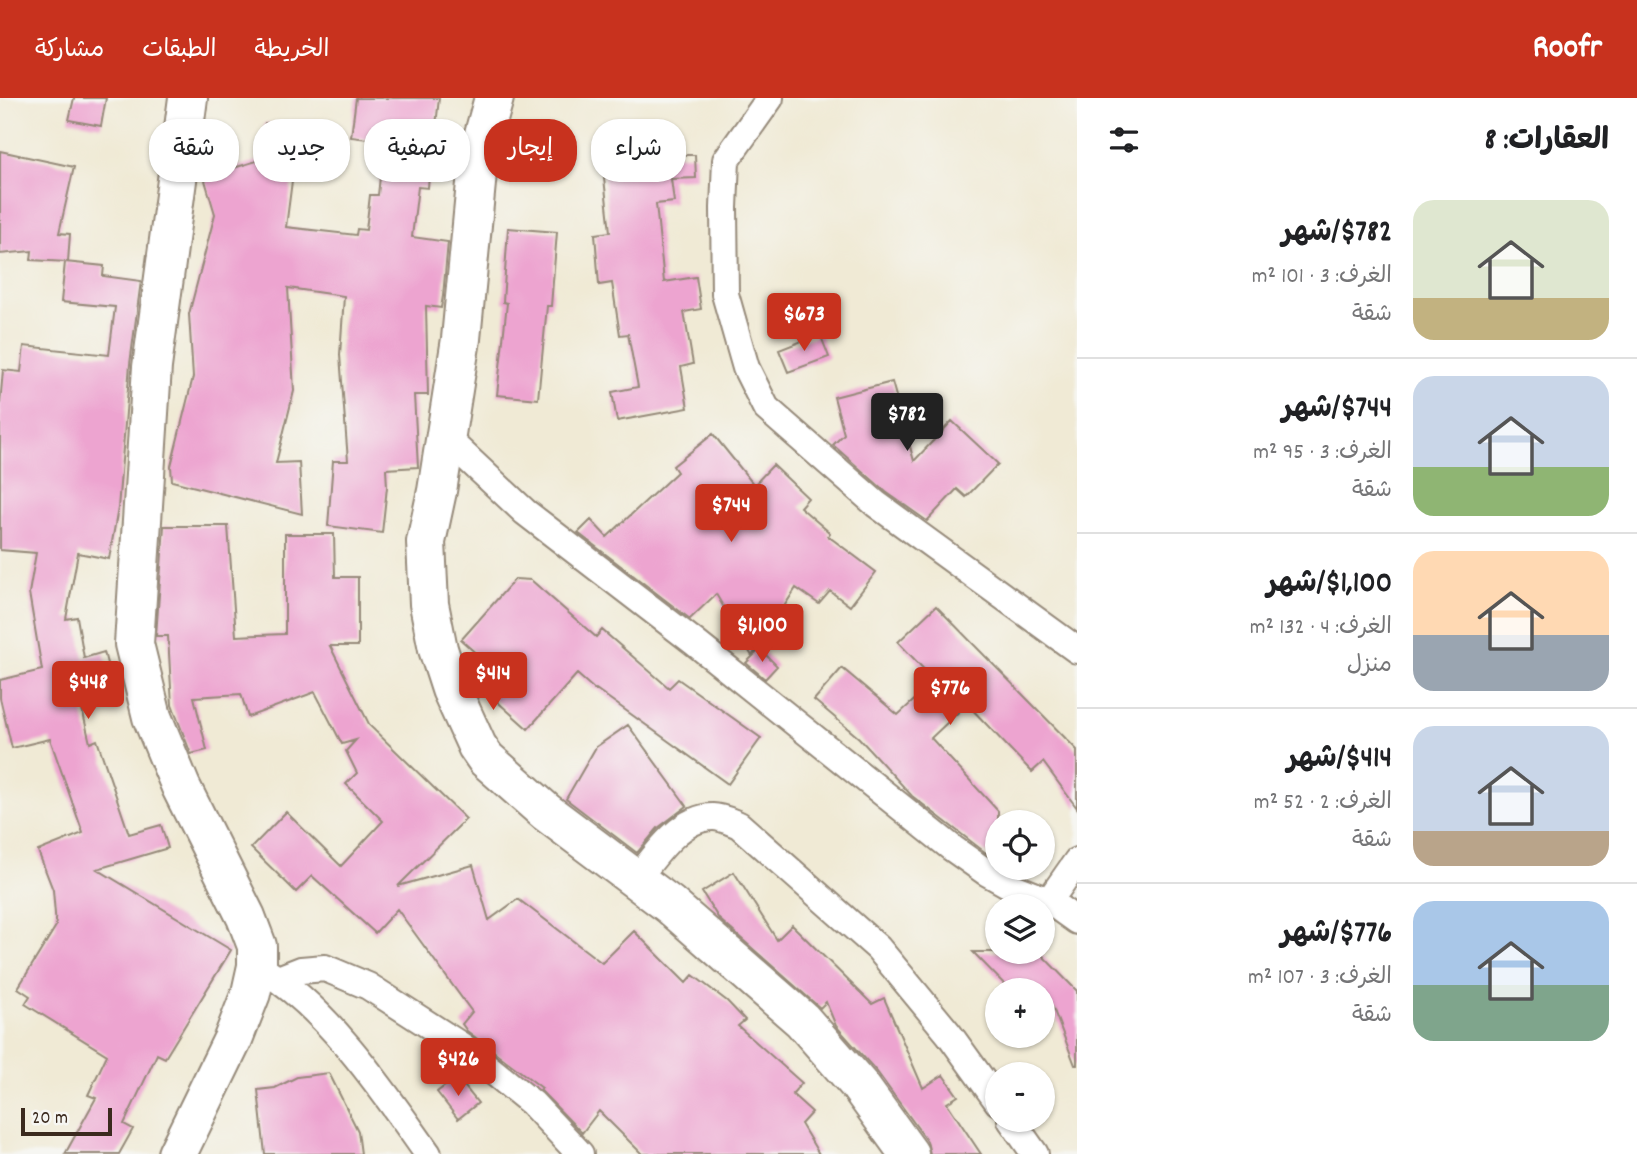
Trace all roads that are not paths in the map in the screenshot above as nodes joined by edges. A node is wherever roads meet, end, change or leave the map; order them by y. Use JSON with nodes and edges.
{"nodes":[{"id":1,"x":188,"y":98,"type":"edge"},
{"id":2,"x":494,"y":98,"type":"edge"},
{"id":3,"x":770,"y":98,"type":"edge"},
{"id":4,"x":446,"y":438,"type":"junction"},
{"id":5,"x":1077,"y":650,"type":"edge"},
{"id":6,"x":1077,"y":861,"type":"edge"},
{"id":7,"x":636,"y":880,"type":"junction"},
{"id":8,"x":1031,"y":894,"type":"edge"},
{"id":9,"x":1054,"y":894,"type":"edge"},
{"id":10,"x":1055,"y":905,"type":"edge"},
{"id":11,"x":1077,"y":921,"type":"edge"},
{"id":12,"x":267,"y":972,"type":"junction"},
{"id":13,"x":985,"y":1084,"type":"edge"},
{"id":14,"x":1019,"y":1132,"type":"edge"},
{"id":15,"x":177,"y":1154,"type":"edge"},
{"id":16,"x":428,"y":1154,"type":"edge"},
{"id":17,"x":580,"y":1154,"type":"edge"},
{"id":18,"x":909,"y":1154,"type":"edge"},
{"id":19,"x":1035,"y":1154,"type":"edge"}],
"edges":[{"from":1,"to":12,"type":"street"},
{"from":2,"to":4,"type":"street"},
{"from":3,"to":5,"type":"street"},
{"from":4,"to":7,"type":"street"},
{"from":4,"to":8,"type":"street"},
{"from":6,"to":9,"type":"street"},
{"from":7,"to":13,"type":"street"},
{"from":7,"to":18,"type":"street"},
{"from":10,"to":11,"type":"street"},
{"from":12,"to":15,"type":"street"},
{"from":12,"to":16,"type":"street"},
{"from":12,"to":17,"type":"street"},
{"from":14,"to":19,"type":"street"}]}
